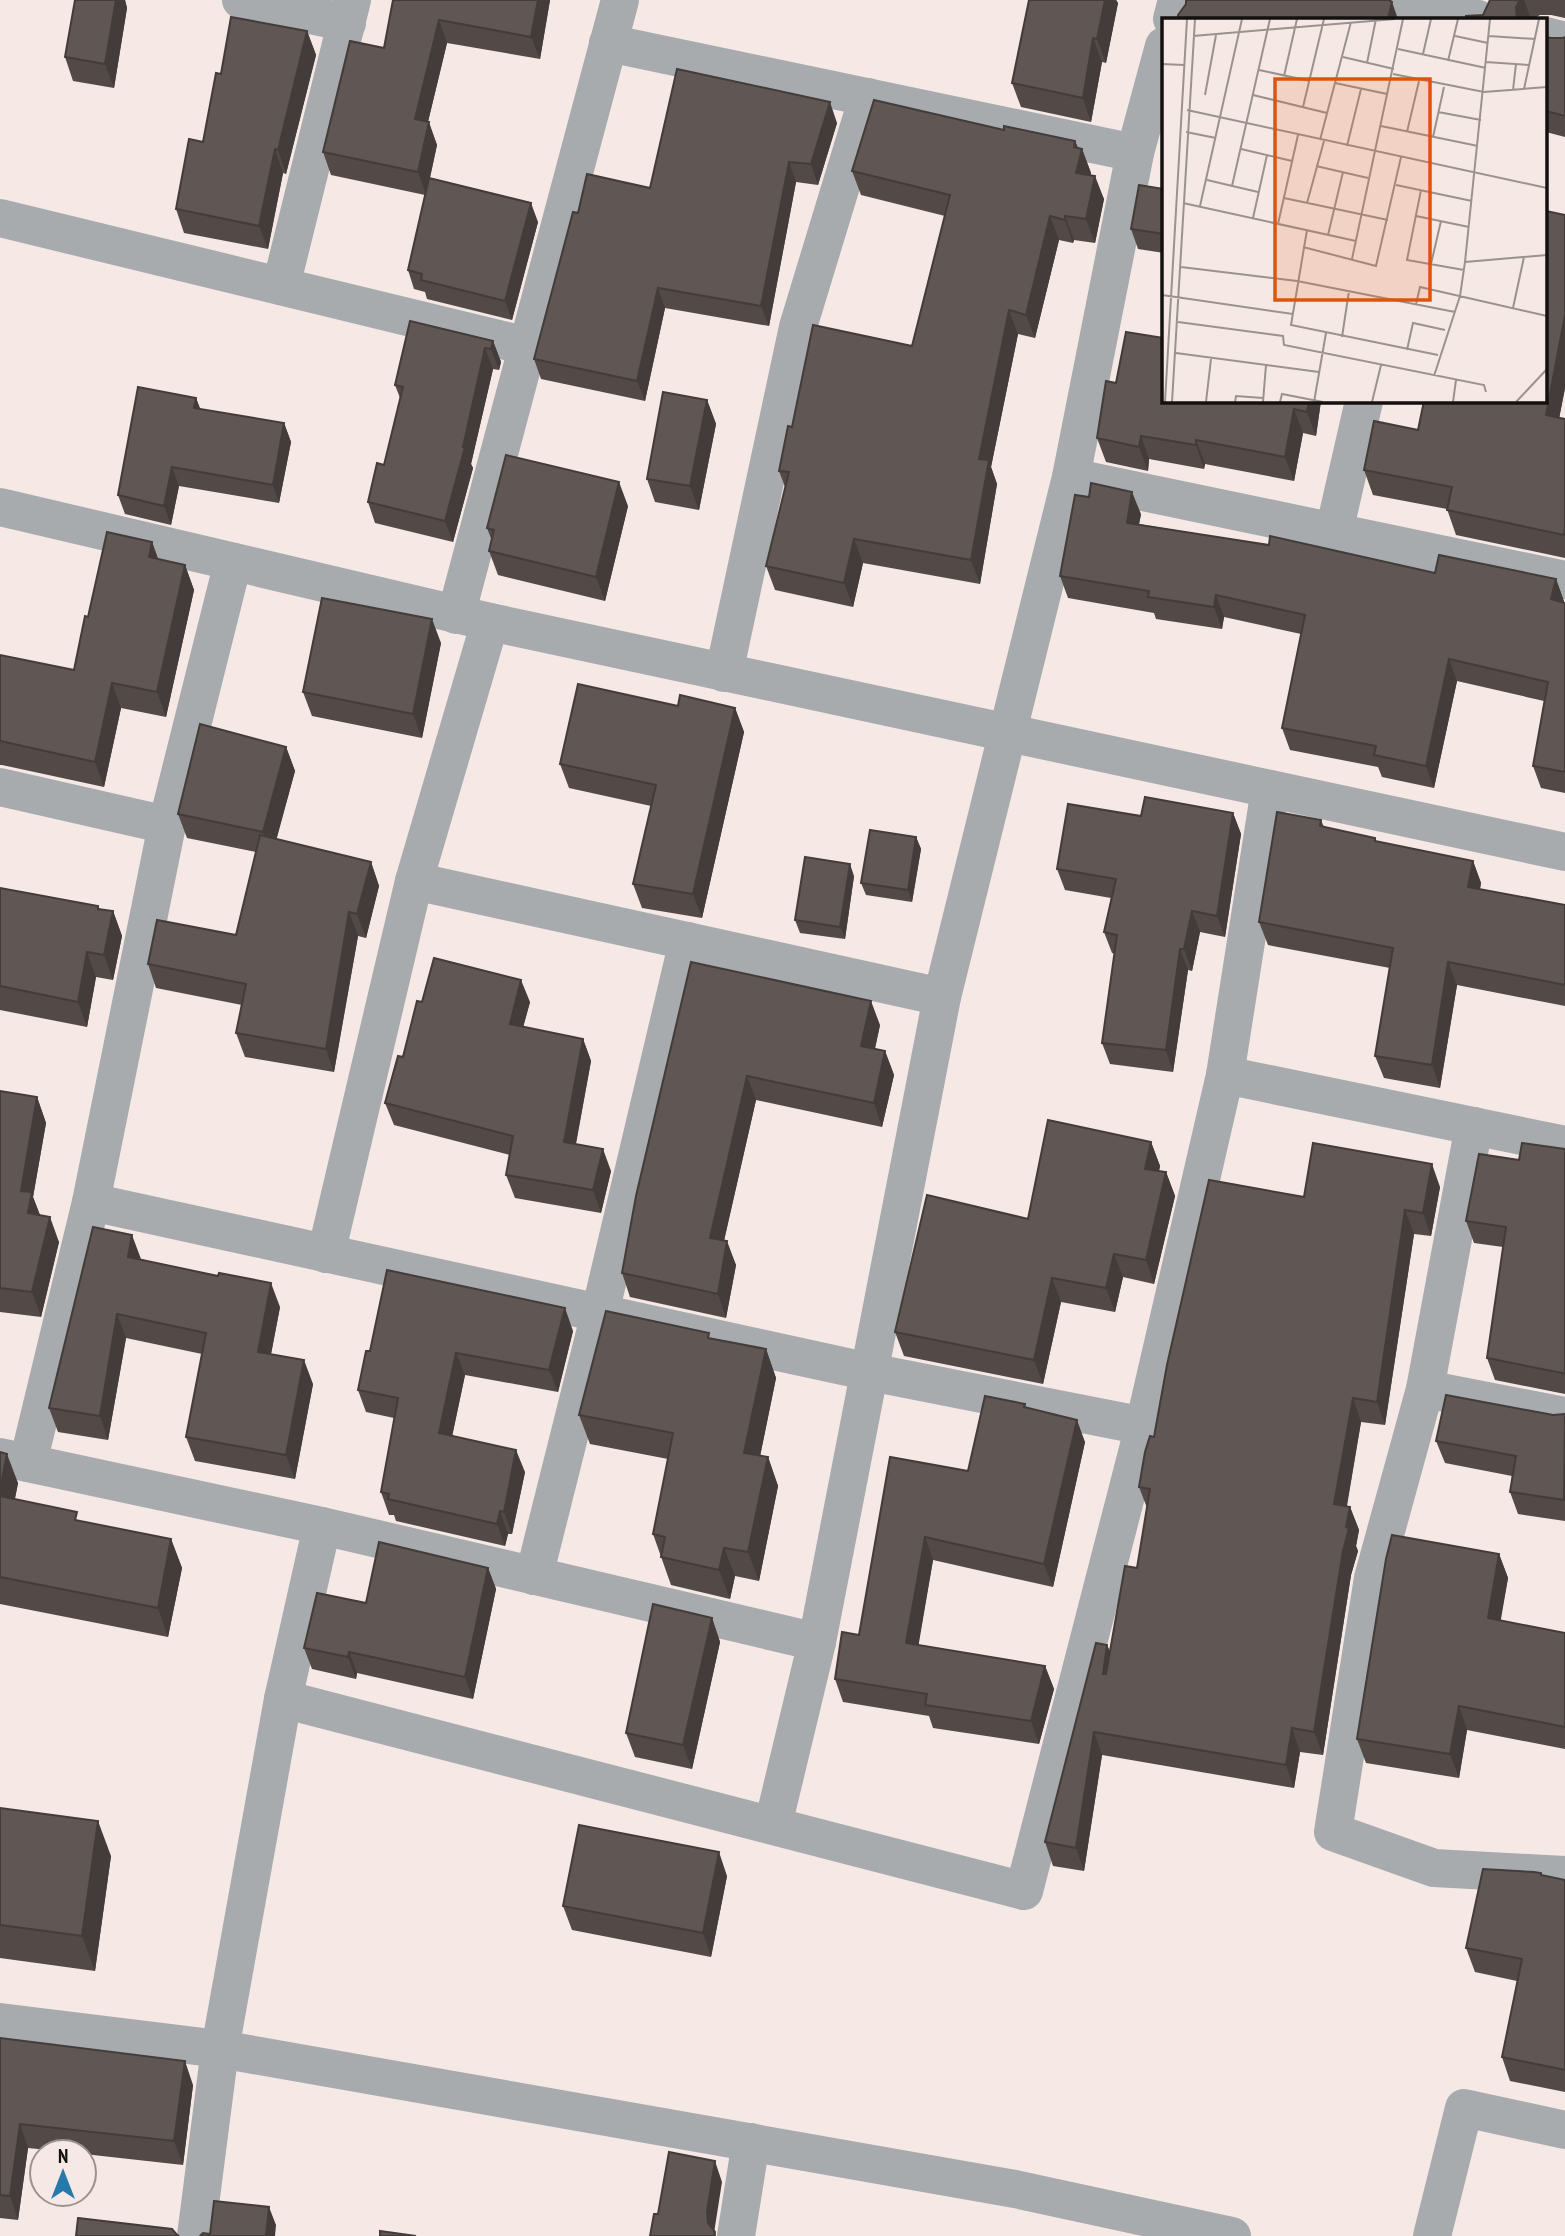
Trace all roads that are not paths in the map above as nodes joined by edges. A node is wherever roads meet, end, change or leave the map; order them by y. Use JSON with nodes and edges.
{"nodes":[{"id":1,"x":241,"y":0,"type":"edge"},
{"id":2,"x":620,"y":0,"type":"edge"},
{"id":3,"x":1177,"y":0,"type":"edge"},
{"id":4,"x":1400,"y":0,"type":"edge"},
{"id":5,"x":350,"y":12,"type":"edge"},
{"id":6,"x":1462,"y":17,"type":"edge"},
{"id":7,"x":1171,"y":18,"type":"edge"},
{"id":8,"x":1548,"y":37,"type":"edge"},
{"id":9,"x":1565,"y":41,"type":"edge"},
{"id":10,"x":608,"y":43,"type":"junction"},
{"id":11,"x":1162,"y":53,"type":"edge"},
{"id":12,"x":868,"y":97,"type":"junction"},
{"id":13,"x":1135,"y":153,"type":"junction"},
{"id":14,"x":0,"y":218,"type":"edge"},
{"id":15,"x":281,"y":286,"type":"junction"},
{"id":16,"x":527,"y":346,"type":"junction"},
{"id":17,"x":1364,"y":402,"type":"edge"},
{"id":18,"x":1071,"y":477,"type":"junction"},
{"id":19,"x":0,"y":507,"type":"edge"},
{"id":20,"x":1334,"y":532,"type":"junction"},
{"id":21,"x":233,"y":562,"type":"junction"},
{"id":22,"x":1565,"y":580,"type":"edge"},
{"id":23,"x":473,"y":619,"type":"junction"},
{"id":24,"x":724,"y":673,"type":"junction"},
{"id":25,"x":1008,"y":733,"type":"junction"},
{"id":26,"x":0,"y":787,"type":"edge"},
{"id":27,"x":1270,"y":789,"type":"junction"},
{"id":28,"x":167,"y":825,"type":"junction"},
{"id":29,"x":1565,"y":852,"type":"edge"},
{"id":30,"x":414,"y":881,"type":"junction"},
{"id":31,"x":688,"y":941,"type":"junction"},
{"id":32,"x":942,"y":997,"type":"junction"},
{"id":33,"x":1225,"y":1075,"type":"junction"},
{"id":34,"x":1474,"y":1126,"type":"junction"},
{"id":35,"x":1565,"y":1145,"type":"edge"},
{"id":36,"x":91,"y":1202,"type":"junction"},
{"id":37,"x":326,"y":1254,"type":"junction"},
{"id":38,"x":600,"y":1313,"type":"junction"},
{"id":39,"x":870,"y":1372,"type":"junction"},
{"id":40,"x":1424,"y":1389,"type":"junction"},
{"id":41,"x":1565,"y":1416,"type":"edge"},
{"id":42,"x":1144,"y":1426,"type":"junction"},
{"id":43,"x":14,"y":1460,"type":"edge"},
{"id":44,"x":322,"y":1526,"type":"junction"},
{"id":45,"x":534,"y":1576,"type":"junction"},
{"id":46,"x":817,"y":1642,"type":"junction"},
{"id":47,"x":284,"y":1699,"type":"junction"},
{"id":48,"x":773,"y":1825,"type":"junction"},
{"id":49,"x":1565,"y":1875,"type":"edge"},
{"id":50,"x":0,"y":2022,"type":"edge"},
{"id":51,"x":220,"y":2049,"type":"junction"},
{"id":52,"x":1565,"y":2130,"type":"edge"},
{"id":53,"x":751,"y":2142,"type":"junction"},
{"id":54,"x":196,"y":2236,"type":"edge"},
{"id":55,"x":736,"y":2236,"type":"edge"},
{"id":56,"x":1232,"y":2236,"type":"edge"},
{"id":57,"x":1432,"y":2236,"type":"edge"}],
"edges":[{"from":1,"to":5,"type":"street"},
{"from":2,"to":10,"type":"street"},
{"from":3,"to":7,"type":"street"},
{"from":4,"to":6,"type":"street"},
{"from":5,"to":15,"type":"street"},
{"from":8,"to":9,"type":"street"},
{"from":10,"to":12,"type":"street"},
{"from":10,"to":16,"type":"street"},
{"from":11,"to":13,"type":"street"},
{"from":12,"to":13,"type":"street"},
{"from":12,"to":24,"type":"street"},
{"from":13,"to":18,"type":"street"},
{"from":14,"to":15,"type":"street"},
{"from":15,"to":16,"type":"street"},
{"from":16,"to":23,"type":"street"},
{"from":17,"to":20,"type":"street"},
{"from":18,"to":20,"type":"street"},
{"from":18,"to":25,"type":"street"},
{"from":19,"to":21,"type":"street"},
{"from":20,"to":22,"type":"street"},
{"from":21,"to":23,"type":"street"},
{"from":21,"to":28,"type":"street"},
{"from":23,"to":24,"type":"street"},
{"from":23,"to":30,"type":"street"},
{"from":24,"to":25,"type":"street"},
{"from":25,"to":27,"type":"street"},
{"from":25,"to":32,"type":"street"},
{"from":26,"to":28,"type":"street"},
{"from":27,"to":29,"type":"street"},
{"from":27,"to":33,"type":"street"},
{"from":28,"to":36,"type":"street"},
{"from":30,"to":31,"type":"street"},
{"from":30,"to":37,"type":"street"},
{"from":31,"to":32,"type":"street"},
{"from":31,"to":38,"type":"street"},
{"from":32,"to":39,"type":"street"},
{"from":33,"to":34,"type":"street"},
{"from":33,"to":42,"type":"street"},
{"from":34,"to":35,"type":"street"},
{"from":34,"to":40,"type":"street"},
{"from":36,"to":37,"type":"street"},
{"from":36,"to":43,"type":"street"},
{"from":37,"to":38,"type":"street"},
{"from":38,"to":39,"type":"street"},
{"from":38,"to":45,"type":"street"},
{"from":39,"to":42,"type":"street"},
{"from":39,"to":46,"type":"street"},
{"from":40,"to":41,"type":"street"},
{"from":40,"to":49,"type":"street"},
{"from":42,"to":48,"type":"street"},
{"from":43,"to":44,"type":"street"},
{"from":44,"to":45,"type":"street"},
{"from":44,"to":47,"type":"street"},
{"from":45,"to":46,"type":"street"},
{"from":46,"to":48,"type":"street"},
{"from":47,"to":48,"type":"street"},
{"from":47,"to":51,"type":"street"},
{"from":50,"to":51,"type":"street"},
{"from":51,"to":53,"type":"street"},
{"from":51,"to":54,"type":"street"},
{"from":52,"to":57,"type":"street"},
{"from":53,"to":55,"type":"street"},
{"from":53,"to":56,"type":"street"}]}
